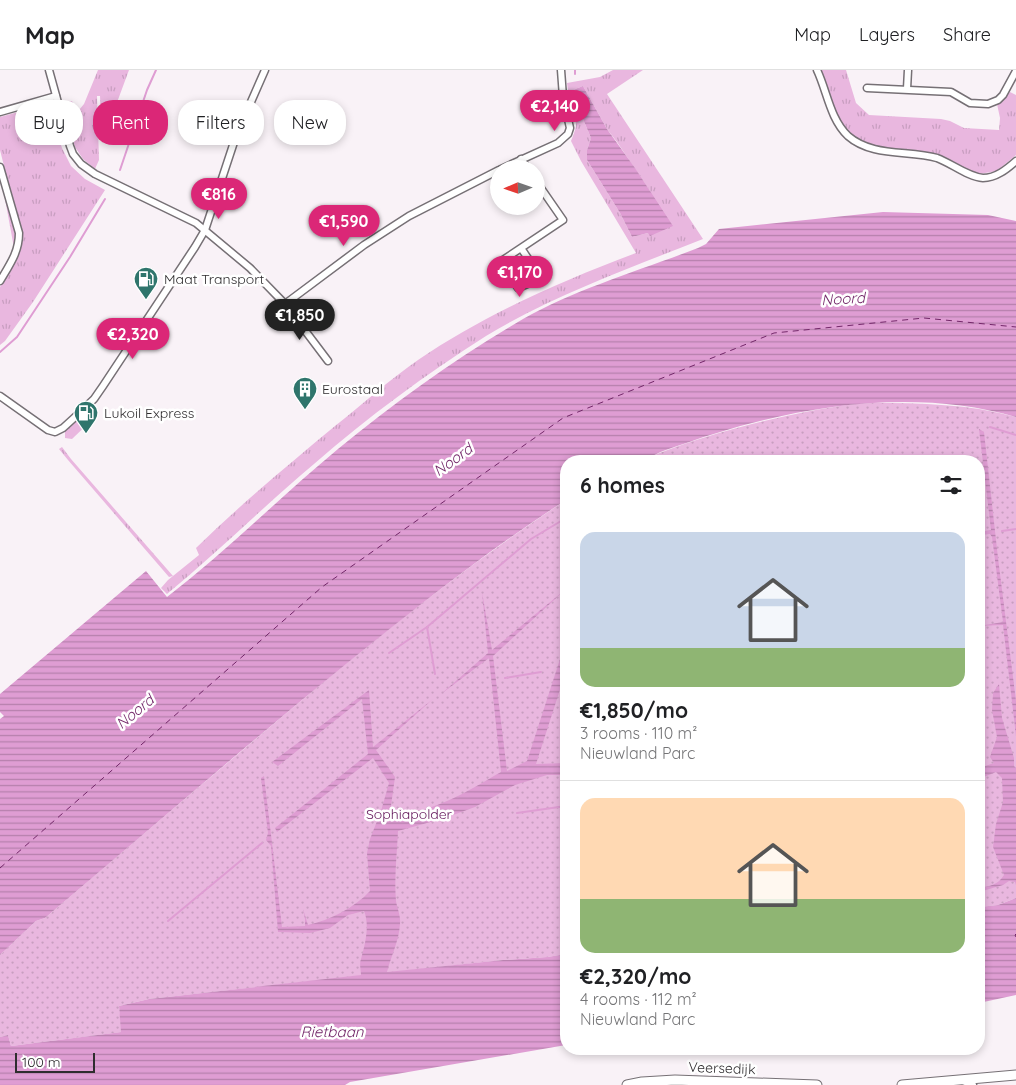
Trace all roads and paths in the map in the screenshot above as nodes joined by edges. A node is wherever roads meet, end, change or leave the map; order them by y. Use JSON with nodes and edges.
{"nodes":[{"id":1,"x":49,"y":70,"type":"edge"},
{"id":2,"x":265,"y":70,"type":"edge"},
{"id":3,"x":560,"y":70,"type":"edge"},
{"id":4,"x":817,"y":70,"type":"edge"},
{"id":5,"x":908,"y":70,"type":"edge"},
{"id":6,"x":1016,"y":71,"type":"edge"},
{"id":7,"x":867,"y":88,"type":"dead end"},
{"id":8,"x":907,"y":89,"type":"junction"},
{"id":9,"x":56,"y":96,"type":"junction"},
{"id":10,"x":0,"y":112,"type":"edge"},
{"id":11,"x":521,"y":159,"type":"edge"},
{"id":12,"x":1016,"y":161,"type":"edge"},
{"id":13,"x":0,"y":167,"type":"edge"},
{"id":14,"x":490,"y":174,"type":"edge"},
{"id":15,"x":545,"y":194,"type":"edge"},
{"id":16,"x":204,"y":230,"type":"junction"},
{"id":17,"x":521,"y":248,"type":"junction"},
{"id":18,"x":0,"y":280,"type":"edge"},
{"id":19,"x":285,"y":304,"type":"junction"},
{"id":20,"x":328,"y":361,"type":"dead end"},
{"id":21,"x":0,"y":396,"type":"edge"},
{"id":22,"x":1016,"y":1075,"type":"edge"},
{"id":23,"x":958,"y":1080,"type":"junction"},
{"id":24,"x":627,"y":1085,"type":"edge"},
{"id":25,"x":801,"y":1085,"type":"edge"},
{"id":26,"x":817,"y":1085,"type":"edge"},
{"id":27,"x":902,"y":1085,"type":"edge"},
{"id":28,"x":973,"y":1085,"type":"edge"}],
"edges":[{"from":1,"to":9,"type":"street"},
{"from":2,"to":16,"type":"street"},
{"from":3,"to":11,"type":"street"},
{"from":4,"to":12,"type":"street"},
{"from":5,"to":8,"type":"street"},
{"from":6,"to":8,"type":"street"},
{"from":7,"to":8,"type":"street"},
{"from":9,"to":10,"type":"street"},
{"from":9,"to":16,"type":"street"},
{"from":13,"to":18,"type":"street"},
{"from":14,"to":19,"type":"street"},
{"from":15,"to":17,"type":"street"},
{"from":16,"to":19,"type":"street"},
{"from":16,"to":21,"type":"street"},
{"from":17,"to":17,"type":"street"},
{"from":19,"to":20,"type":"street"},
{"from":22,"to":23,"type":"main road"},
{"from":23,"to":27,"type":"main road"},
{"from":23,"to":28,"type":"street"},
{"from":24,"to":25,"type":"main road","name":"Veersedijk"},
{"from":25,"to":26,"type":"main road","name":"Veersedijk"}]}
